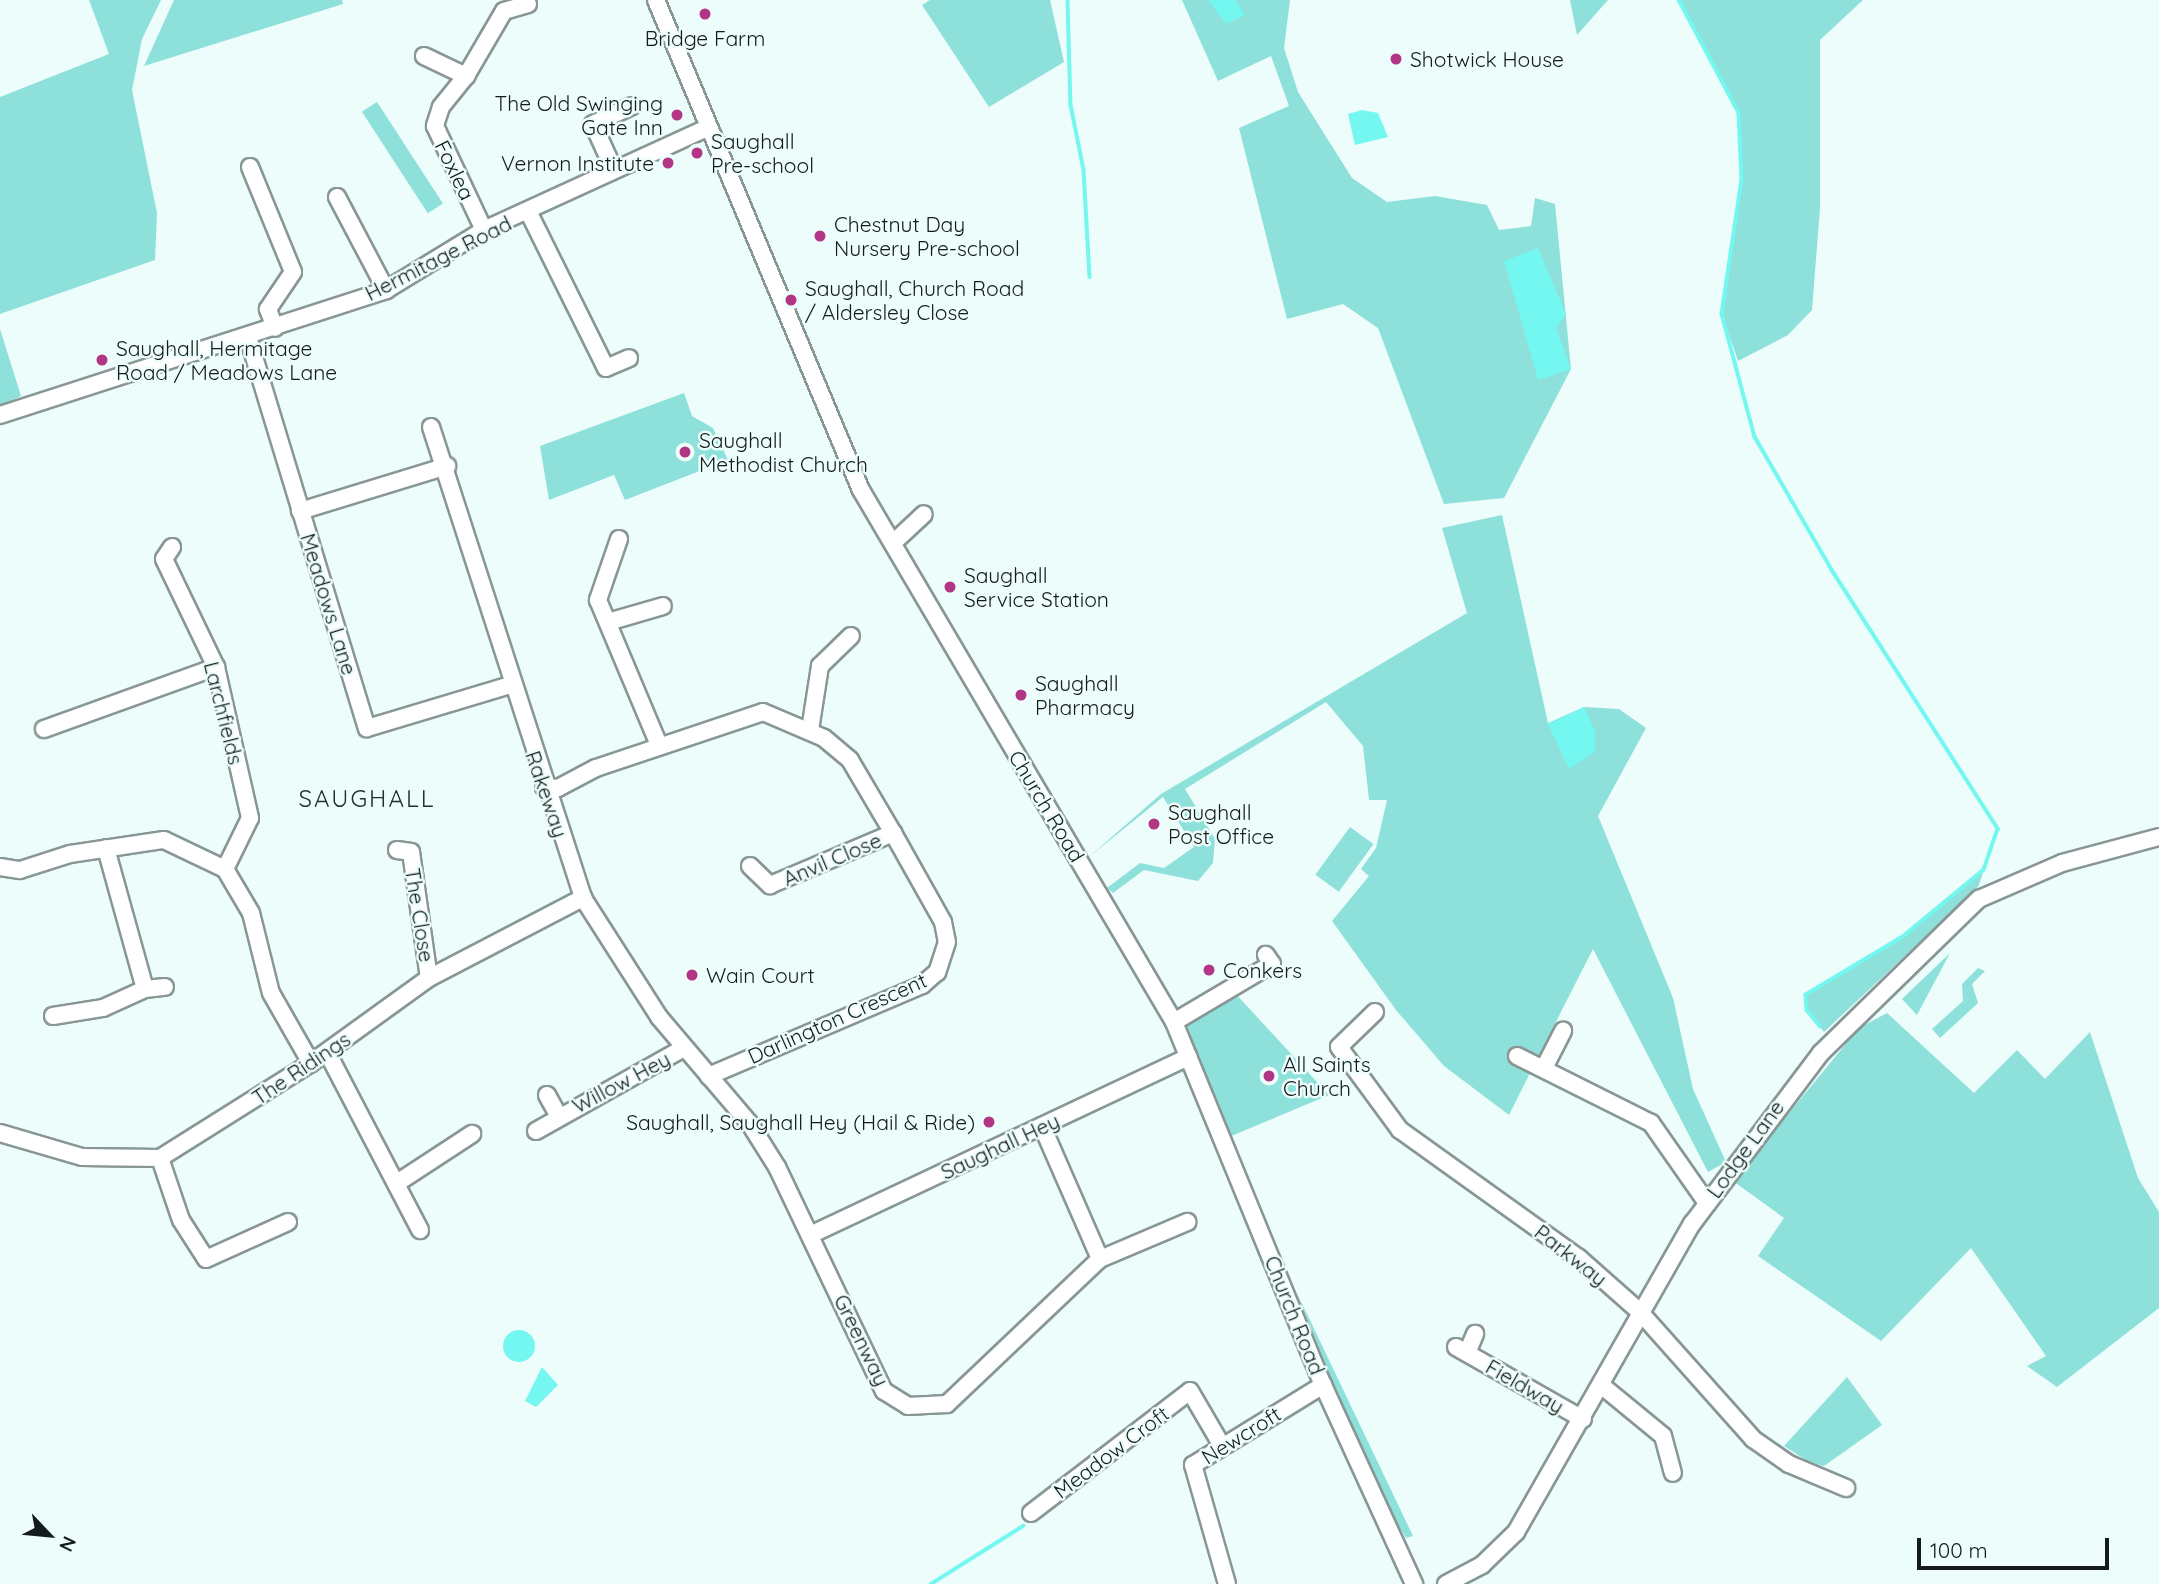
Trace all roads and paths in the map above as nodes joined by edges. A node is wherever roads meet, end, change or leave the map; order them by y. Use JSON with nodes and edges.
{"nodes":[{"id":1,"x":656,"y":0,"type":"edge"},
{"id":2,"x":515,"y":3,"type":"edge"},
{"id":3,"x":424,"y":56,"type":"dead end"},
{"id":4,"x":466,"y":76,"type":"junction"},
{"id":5,"x":632,"y":106,"type":"dead end"},
{"id":6,"x":708,"y":128,"type":"junction"},
{"id":7,"x":250,"y":167,"type":"dead end"},
{"id":8,"x":613,"y":168,"type":"junction"},
{"id":9,"x":337,"y":197,"type":"dead end"},
{"id":10,"x":529,"y":213,"type":"junction"},
{"id":11,"x":484,"y":230,"type":"junction"},
{"id":12,"x":386,"y":290,"type":"junction"},
{"id":13,"x":275,"y":328,"type":"junction"},
{"id":14,"x":248,"y":337,"type":"junction"},
{"id":15,"x":629,"y":358,"type":"dead end"},
{"id":16,"x":0,"y":415,"type":"edge"},
{"id":17,"x":431,"y":427,"type":"dead end"},
{"id":18,"x":447,"y":466,"type":"junction"},
{"id":19,"x":300,"y":511,"type":"junction"},
{"id":20,"x":924,"y":514,"type":"dead end"},
{"id":21,"x":620,"y":539,"type":"dead end"},
{"id":22,"x":892,"y":543,"type":"junction"},
{"id":23,"x":147,"y":562,"type":"dead end"},
{"id":24,"x":663,"y":606,"type":"dead end"},
{"id":25,"x":606,"y":618,"type":"junction"},
{"id":26,"x":851,"y":636,"type":"dead end"},
{"id":27,"x":216,"y":667,"type":"junction"},
{"id":28,"x":510,"y":685,"type":"junction"},
{"id":29,"x":44,"y":729,"type":"dead end"},
{"id":30,"x":810,"y":730,"type":"junction"},
{"id":31,"x":659,"y":745,"type":"junction"},
{"id":32,"x":544,"y":787,"type":"junction"},
{"id":33,"x":893,"y":833,"type":"junction"},
{"id":34,"x":2159,"y":837,"type":"edge"},
{"id":35,"x":426,"y":846,"type":"dead end"},
{"id":36,"x":106,"y":848,"type":"junction"},
{"id":37,"x":750,"y":866,"type":"dead end"},
{"id":38,"x":0,"y":867,"type":"edge"},
{"id":39,"x":225,"y":869,"type":"junction"},
{"id":40,"x":583,"y":898,"type":"junction"},
{"id":41,"x":1272,"y":965,"type":"dead end"},
{"id":42,"x":429,"y":978,"type":"junction"},
{"id":43,"x":165,"y":987,"type":"dead end"},
{"id":44,"x":145,"y":989,"type":"junction"},
{"id":45,"x":1375,"y":1012,"type":"dead end"},
{"id":46,"x":53,"y":1016,"type":"dead end"},
{"id":47,"x":1174,"y":1022,"type":"junction"},
{"id":48,"x":1563,"y":1031,"type":"dead end"},
{"id":49,"x":684,"y":1048,"type":"junction"},
{"id":50,"x":327,"y":1052,"type":"junction"},
{"id":51,"x":1517,"y":1056,"type":"dead end"},
{"id":52,"x":1188,"y":1058,"type":"junction"},
{"id":53,"x":311,"y":1063,"type":"junction"},
{"id":54,"x":1544,"y":1068,"type":"junction"},
{"id":55,"x":714,"y":1081,"type":"junction"},
{"id":56,"x":547,"y":1096,"type":"dead end"},
{"id":57,"x":558,"y":1115,"type":"junction"},
{"id":58,"x":1042,"y":1126,"type":"junction"},
{"id":59,"x":536,"y":1131,"type":"dead end"},
{"id":60,"x":0,"y":1133,"type":"edge"},
{"id":61,"x":472,"y":1134,"type":"dead end"},
{"id":62,"x":160,"y":1158,"type":"junction"},
{"id":63,"x":397,"y":1184,"type":"junction"},
{"id":64,"x":1707,"y":1203,"type":"junction"},
{"id":65,"x":1187,"y":1222,"type":"dead end"},
{"id":66,"x":284,"y":1230,"type":"dead end"},
{"id":67,"x":420,"y":1230,"type":"dead end"},
{"id":68,"x":812,"y":1234,"type":"junction"},
{"id":69,"x":1100,"y":1259,"type":"junction"},
{"id":70,"x":1640,"y":1312,"type":"junction"},
{"id":71,"x":1475,"y":1334,"type":"dead end"},
{"id":72,"x":1323,"y":1385,"type":"junction"},
{"id":73,"x":1601,"y":1385,"type":"junction"},
{"id":74,"x":1583,"y":1419,"type":"junction"},
{"id":75,"x":1221,"y":1444,"type":"junction"},
{"id":76,"x":1673,"y":1473,"type":"dead end"},
{"id":77,"x":1846,"y":1488,"type":"dead end"},
{"id":78,"x":1031,"y":1513,"type":"dead end"},
{"id":79,"x":1227,"y":1584,"type":"edge"},
{"id":80,"x":1414,"y":1584,"type":"edge"},
{"id":81,"x":1446,"y":1584,"type":"edge"}],
"edges":[{"from":1,"to":6,"type":"street","name":"Church Road"},
{"from":2,"to":4,"type":"street","name":"Foxlea"},
{"from":3,"to":4,"type":"street"},
{"from":4,"to":11,"type":"street","name":"Foxlea"},
{"from":5,"to":8,"type":"street"},
{"from":6,"to":8,"type":"street","name":"Hermitage Road"},
{"from":6,"to":22,"type":"street","name":"Church Road"},
{"from":7,"to":13,"type":"street"},
{"from":8,"to":10,"type":"street","name":"Hermitage Road"},
{"from":9,"to":12,"type":"street"},
{"from":10,"to":11,"type":"street","name":"Hermitage Road"},
{"from":10,"to":15,"type":"street"},
{"from":11,"to":12,"type":"street","name":"Hermitage Road"},
{"from":12,"to":13,"type":"street","name":"Hermitage Road"},
{"from":13,"to":14,"type":"street","name":"Hermitage Road"},
{"from":14,"to":16,"type":"street","name":"Hermitage Road"},
{"from":14,"to":19,"type":"street","name":"Meadows Lane"},
{"from":17,"to":18,"type":"street","name":"Rakeway"},
{"from":18,"to":19,"type":"street"},
{"from":18,"to":28,"type":"street","name":"Rakeway"},
{"from":19,"to":28,"type":"street","name":"Meadows Lane"},
{"from":20,"to":22,"type":"street"},
{"from":21,"to":25,"type":"street"},
{"from":22,"to":47,"type":"street","name":"Church Road"},
{"from":23,"to":27,"type":"street","name":"Larchfields"},
{"from":24,"to":25,"type":"street"},
{"from":25,"to":31,"type":"street"},
{"from":26,"to":30,"type":"street"},
{"from":27,"to":29,"type":"street"},
{"from":27,"to":39,"type":"street","name":"Larchfields"},
{"from":28,"to":32,"type":"street","name":"Rakeway"},
{"from":30,"to":31,"type":"street","name":"Darlington Crescent"},
{"from":30,"to":33,"type":"street","name":"Darlington Crescent"},
{"from":31,"to":32,"type":"street","name":"Darlington Crescent"},
{"from":32,"to":40,"type":"street","name":"Rakeway"},
{"from":33,"to":37,"type":"street","name":"Anvil Close"},
{"from":33,"to":55,"type":"street","name":"Darlington Crescent"},
{"from":34,"to":64,"type":"street","name":"Lodge Lane"},
{"from":35,"to":42,"type":"street","name":"The Close"},
{"from":36,"to":38,"type":"street"},
{"from":36,"to":39,"type":"street"},
{"from":36,"to":44,"type":"street"},
{"from":39,"to":53,"type":"street"},
{"from":40,"to":42,"type":"street","name":"The Ridings"},
{"from":40,"to":49,"type":"street","name":"Rakeway"},
{"from":41,"to":47,"type":"street"},
{"from":42,"to":50,"type":"street","name":"The Ridings"},
{"from":43,"to":44,"type":"street"},
{"from":44,"to":46,"type":"street"},
{"from":45,"to":70,"type":"street","name":"Parkway"},
{"from":47,"to":52,"type":"street","name":"Church Road"},
{"from":48,"to":54,"type":"street"},
{"from":49,"to":55,"type":"street","name":"Rakeway"},
{"from":49,"to":57,"type":"street","name":"Willow Hey"},
{"from":50,"to":53,"type":"street","name":"The Ridings"},
{"from":50,"to":63,"type":"street"},
{"from":51,"to":54,"type":"street"},
{"from":52,"to":58,"type":"street","name":"Saughall Hey"},
{"from":52,"to":72,"type":"street","name":"Church Road"},
{"from":53,"to":62,"type":"street","name":"The Ridings"},
{"from":54,"to":64,"type":"street"},
{"from":55,"to":68,"type":"street","name":"Greenway"},
{"from":56,"to":57,"type":"street","name":"Willow Hey"},
{"from":57,"to":59,"type":"street","name":"Willow Hey"},
{"from":58,"to":68,"type":"street","name":"Saughall Hey"},
{"from":58,"to":69,"type":"street"},
{"from":60,"to":62,"type":"street"},
{"from":61,"to":63,"type":"street"},
{"from":62,"to":66,"type":"street"},
{"from":63,"to":67,"type":"street"},
{"from":64,"to":70,"type":"street","name":"Lodge Lane"},
{"from":65,"to":69,"type":"street","name":"Greenway"},
{"from":68,"to":69,"type":"street","name":"Greenway"},
{"from":70,"to":73,"type":"street","name":"Lodge Lane"},
{"from":70,"to":77,"type":"street","name":"Parkway"},
{"from":71,"to":74,"type":"street","name":"Fieldway"},
{"from":72,"to":75,"type":"street","name":"Newcroft"},
{"from":72,"to":80,"type":"street","name":"Church Road"},
{"from":73,"to":74,"type":"street","name":"Lodge Lane"},
{"from":73,"to":76,"type":"street"},
{"from":74,"to":81,"type":"street","name":"Lodge Lane"},
{"from":75,"to":78,"type":"street","name":"Meadow Croft"},
{"from":75,"to":79,"type":"street","name":"Newcroft"}]}
